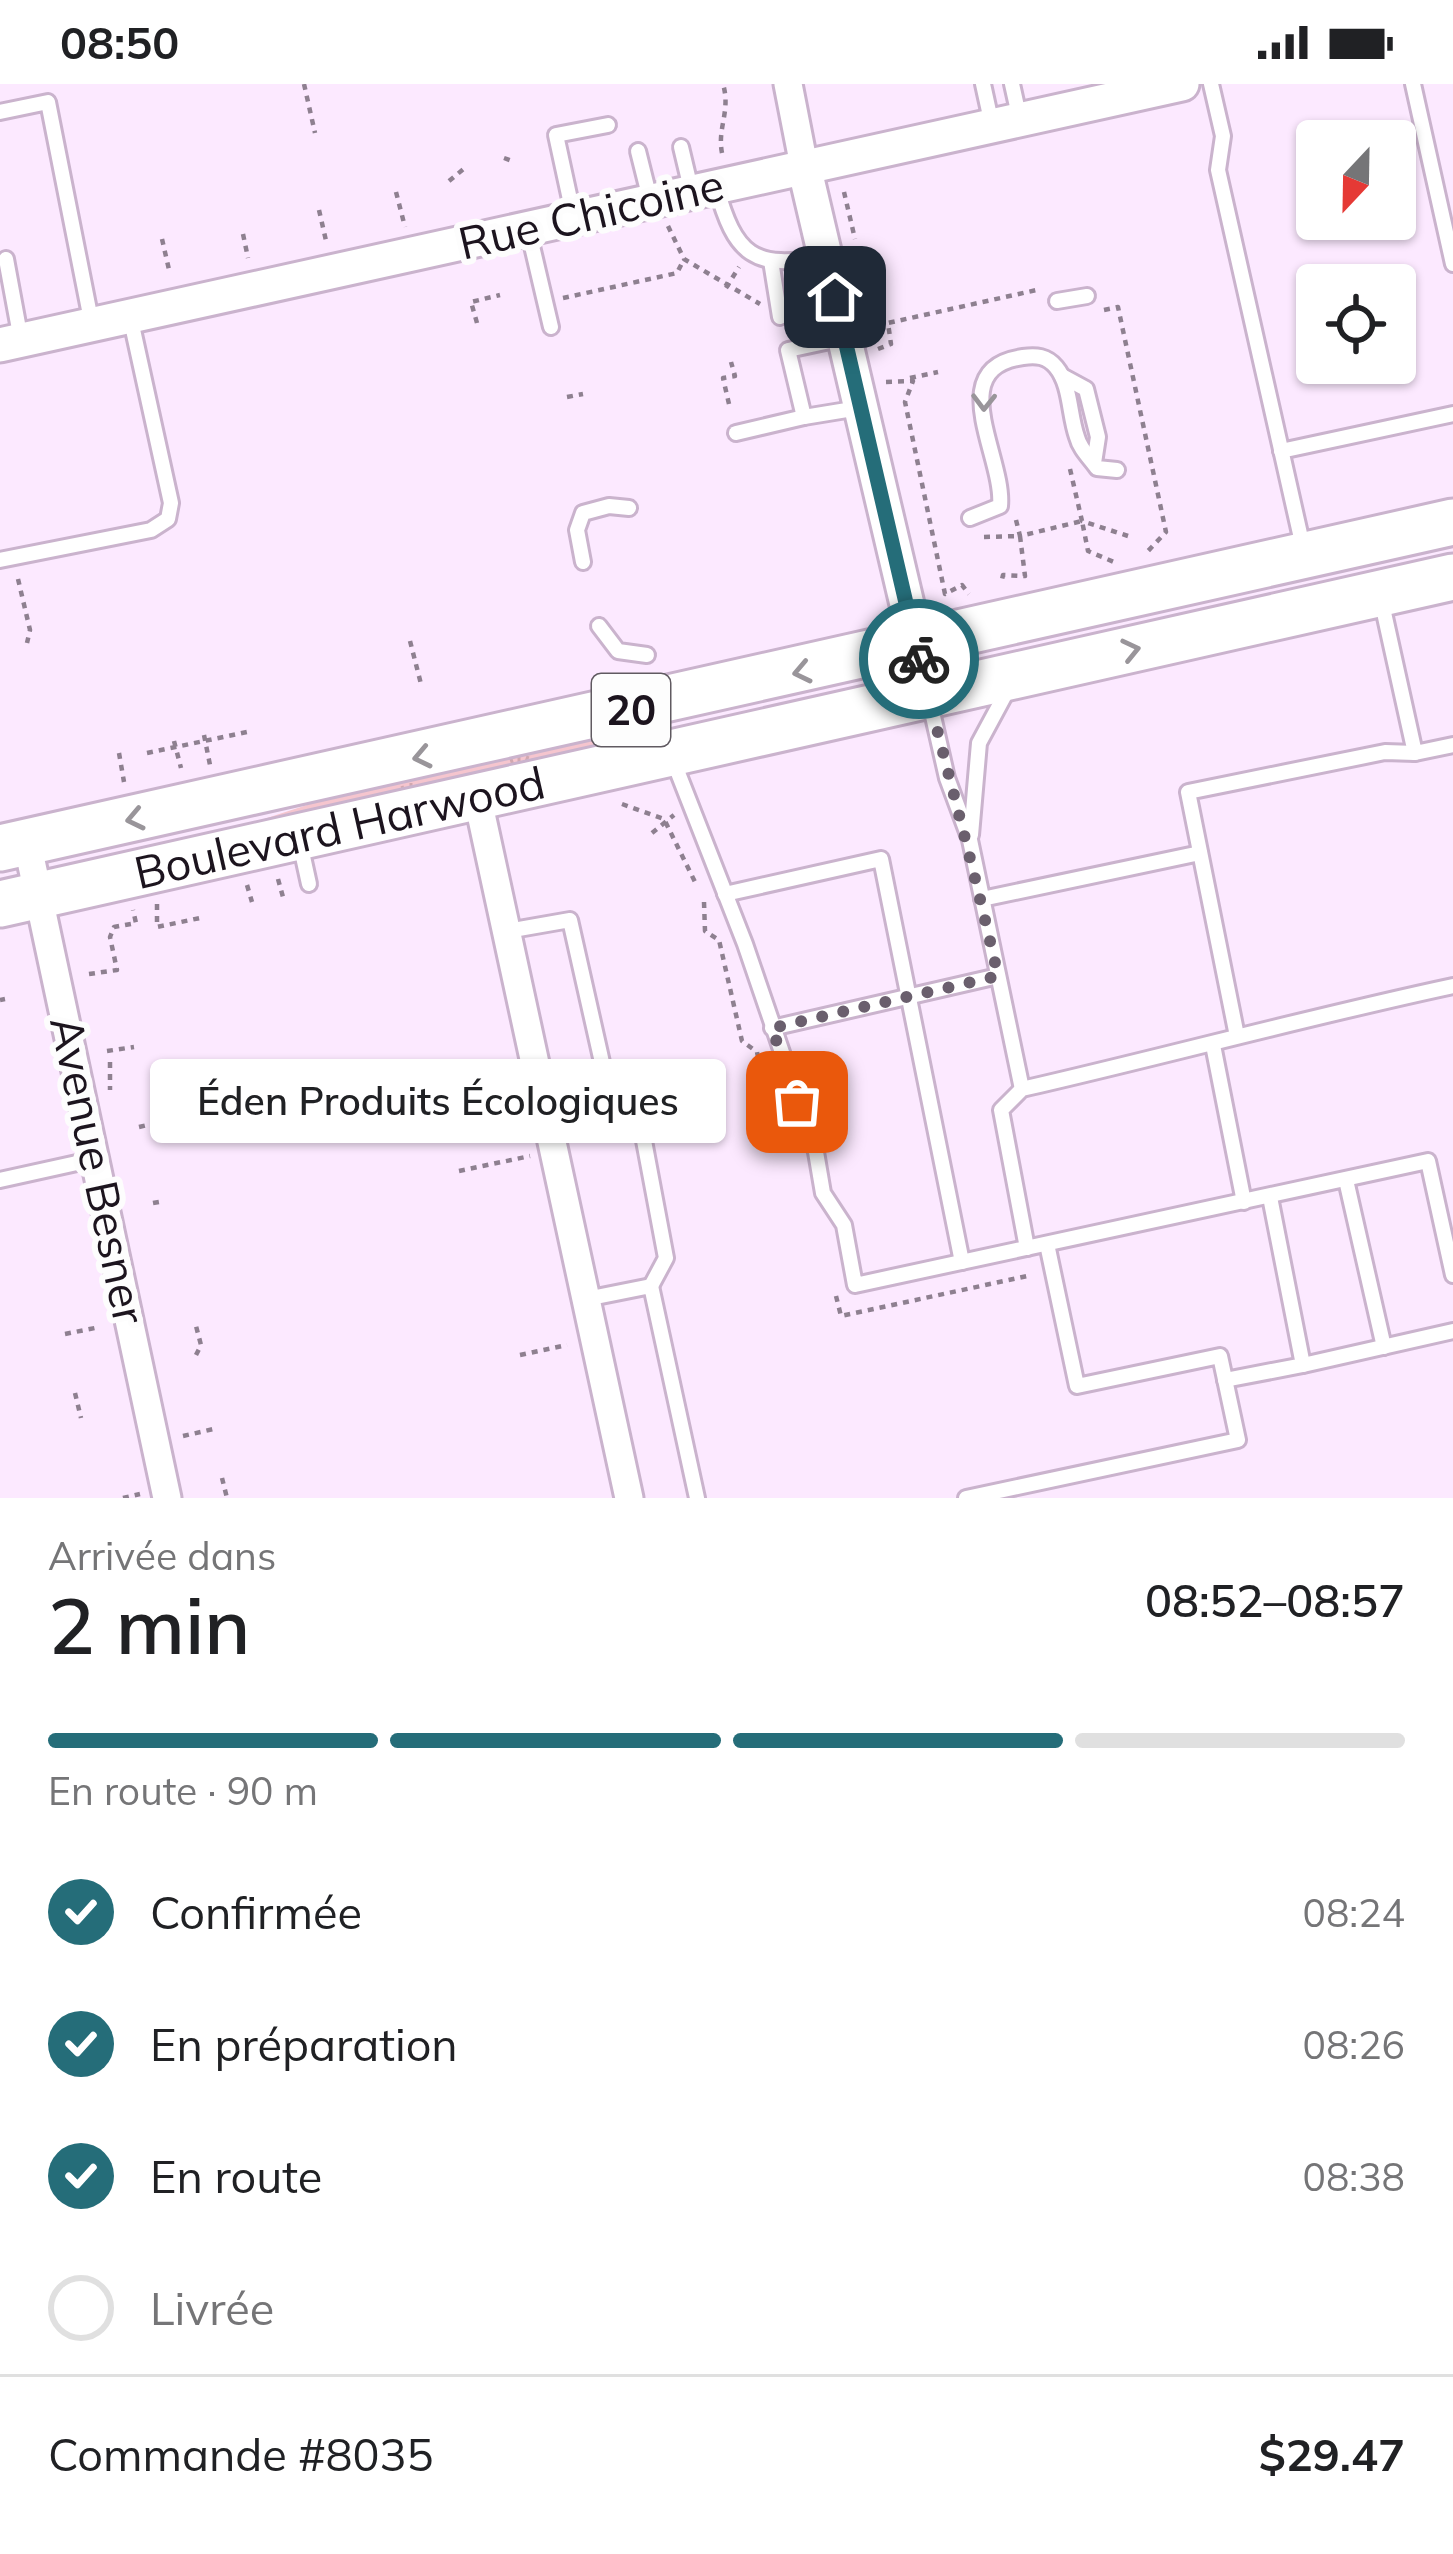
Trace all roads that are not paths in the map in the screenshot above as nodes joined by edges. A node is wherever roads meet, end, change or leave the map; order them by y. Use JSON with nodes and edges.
{"nodes":[{"id":1,"x":788,"y":84,"type":"edge"},
{"id":2,"x":983,"y":84,"type":"edge"},
{"id":3,"x":1012,"y":84,"type":"edge"},
{"id":4,"x":1182,"y":84,"type":"edge"},
{"id":5,"x":1211,"y":84,"type":"edge"},
{"id":6,"x":1413,"y":84,"type":"edge"},
{"id":7,"x":1147,"y":88,"type":"edge"},
{"id":8,"x":0,"y":112,"type":"edge"},
{"id":9,"x":1006,"y":123,"type":"junction"},
{"id":10,"x":608,"y":125,"type":"dead end"},
{"id":11,"x":680,"y":147,"type":"dead end"},
{"id":12,"x":638,"y":151,"type":"dead end"},
{"id":13,"x":804,"y":166,"type":"junction"},
{"id":14,"x":710,"y":179,"type":"junction"},
{"id":15,"x":658,"y":212,"type":"junction"},
{"id":16,"x":574,"y":218,"type":"junction"},
{"id":17,"x":528,"y":229,"type":"junction"},
{"id":18,"x":826,"y":256,"type":"junction"},
{"id":19,"x":6,"y":259,"type":"dead end"},
{"id":20,"x":770,"y":261,"type":"junction"},
{"id":21,"x":1453,"y":265,"type":"edge"},
{"id":22,"x":1087,"y":296,"type":"dead end"},
{"id":23,"x":1057,"y":301,"type":"dead end"},
{"id":24,"x":130,"y":316,"type":"junction"},
{"id":25,"x":780,"y":317,"type":"dead end"},
{"id":26,"x":92,"y":325,"type":"junction"},
{"id":27,"x":551,"y":327,"type":"dead end"},
{"id":28,"x":11,"y":342,"type":"edge"},
{"id":29,"x":855,"y":342,"type":"junction"},
{"id":30,"x":870,"y":397,"type":"junction"},
{"id":31,"x":1453,"y":416,"type":"edge"},
{"id":32,"x":804,"y":417,"type":"junction"},
{"id":33,"x":736,"y":433,"type":"dead end"},
{"id":34,"x":1281,"y":451,"type":"junction"},
{"id":35,"x":1117,"y":470,"type":"dead end"},
{"id":36,"x":629,"y":508,"type":"dead end"},
{"id":37,"x":970,"y":518,"type":"dead end"},
{"id":38,"x":1453,"y":522,"type":"edge"},
{"id":39,"x":1305,"y":556,"type":"junction"},
{"id":40,"x":0,"y":560,"type":"edge"},
{"id":41,"x":583,"y":562,"type":"dead end"},
{"id":42,"x":1453,"y":577,"type":"edge"},
{"id":43,"x":1380,"y":594,"type":"junction"},
{"id":44,"x":599,"y":626,"type":"dead end"},
{"id":45,"x":916,"y":646,"type":"junction"},
{"id":46,"x":647,"y":655,"type":"dead end"},
{"id":47,"x":1016,"y":676,"type":"junction"},
{"id":48,"x":929,"y":698,"type":"junction"},
{"id":49,"x":1453,"y":745,"type":"edge"},
{"id":50,"x":1415,"y":753,"type":"junction"},
{"id":51,"x":672,"y":755,"type":"junction"},
{"id":52,"x":478,"y":800,"type":"junction"},
{"id":53,"x":970,"y":840,"type":"junction"},
{"id":54,"x":14,"y":845,"type":"edge"},
{"id":55,"x":1200,"y":853,"type":"junction"},
{"id":56,"x":288,"y":856,"type":"junction"},
{"id":57,"x":309,"y":884,"type":"dead end"},
{"id":58,"x":725,"y":894,"type":"junction"},
{"id":59,"x":982,"y":899,"type":"junction"},
{"id":60,"x":20,"y":900,"type":"edge"},
{"id":61,"x":507,"y":931,"type":"junction"},
{"id":62,"x":998,"y":976,"type":"junction"},
{"id":63,"x":1453,"y":986,"type":"edge"},
{"id":64,"x":909,"y":997,"type":"junction"},
{"id":65,"x":772,"y":1028,"type":"junction"},
{"id":66,"x":1237,"y":1036,"type":"junction"},
{"id":67,"x":1213,"y":1045,"type":"junction"},
{"id":68,"x":1022,"y":1090,"type":"junction"},
{"id":69,"x":95,"y":1159,"type":"junction"},
{"id":70,"x":0,"y":1180,"type":"edge"},
{"id":71,"x":1346,"y":1180,"type":"junction"},
{"id":72,"x":1270,"y":1197,"type":"junction"},
{"id":73,"x":1244,"y":1202,"type":"junction"},
{"id":74,"x":1047,"y":1244,"type":"junction"},
{"id":75,"x":1028,"y":1248,"type":"junction"},
{"id":76,"x":962,"y":1262,"type":"junction"},
{"id":77,"x":1453,"y":1275,"type":"edge"},
{"id":78,"x":651,"y":1286,"type":"junction"},
{"id":79,"x":586,"y":1299,"type":"junction"},
{"id":80,"x":1453,"y":1331,"type":"edge"},
{"id":81,"x":1384,"y":1348,"type":"junction"},
{"id":82,"x":1303,"y":1365,"type":"junction"},
{"id":83,"x":1225,"y":1380,"type":"junction"},
{"id":84,"x":154,"y":1496,"type":"edge"},
{"id":85,"x":629,"y":1498,"type":"edge"},
{"id":86,"x":697,"y":1498,"type":"edge"},
{"id":87,"x":966,"y":1498,"type":"edge"}],
"edges":[{"from":1,"to":13,"type":"street"},
{"from":2,"to":9,"type":"lane"},
{"from":3,"to":9,"type":"lane"},
{"from":4,"to":7,"type":"street","name":"Rue Chicoine"},
{"from":5,"to":34,"type":"lane"},
{"from":6,"to":21,"type":"lane"},
{"from":7,"to":9,"type":"street","name":"Rue Chicoine"},
{"from":8,"to":26,"type":"lane"},
{"from":9,"to":13,"type":"street","name":"Rue Chicoine"},
{"from":10,"to":16,"type":"lane"},
{"from":11,"to":14,"type":"lane"},
{"from":12,"to":15,"type":"lane"},
{"from":13,"to":14,"type":"street","name":"Rue Chicoine"},
{"from":13,"to":18,"type":"street"},
{"from":14,"to":15,"type":"street","name":"Rue Chicoine"},
{"from":14,"to":20,"type":"lane"},
{"from":15,"to":16,"type":"street","name":"Rue Chicoine"},
{"from":16,"to":17,"type":"street","name":"Rue Chicoine"},
{"from":17,"to":24,"type":"street","name":"Rue Chicoine"},
{"from":17,"to":27,"type":"lane"},
{"from":18,"to":20,"type":"lane"},
{"from":18,"to":29,"type":"street"},
{"from":19,"to":28,"type":"lane"},
{"from":20,"to":25,"type":"lane"},
{"from":22,"to":23,"type":"lane"},
{"from":24,"to":26,"type":"street","name":"Rue Chicoine"},
{"from":24,"to":40,"type":"lane"},
{"from":26,"to":28,"type":"street","name":"Rue Chicoine"},
{"from":29,"to":30,"type":"street"},
{"from":29,"to":32,"type":"lane"},
{"from":30,"to":32,"type":"lane"},
{"from":30,"to":45,"type":"street"},
{"from":31,"to":34,"type":"lane"},
{"from":32,"to":33,"type":"lane"},
{"from":34,"to":39,"type":"lane"},
{"from":35,"to":37,"type":"lane","one_way":true},
{"from":36,"to":41,"type":"lane"},
{"from":38,"to":39,"type":"highway","name":"Boulevard Harwood","number":"20"},
{"from":39,"to":45,"type":"highway","name":"Boulevard Harwood","number":"20"},
{"from":42,"to":43,"type":"highway","name":"Boulevard Harwood","number":"20"},
{"from":47,"to":43,"type":"highway","name":"Boulevard Harwood","number":"20","one_way":true},
{"from":43,"to":50,"type":"lane"},
{"from":44,"to":46,"type":"lane"},
{"from":45,"to":48,"type":"street"},
{"from":45,"to":54,"type":"highway","name":"Boulevard Harwood","number":"20","one_way":true},
{"from":47,"to":48,"type":"highway","name":"Boulevard Harwood","number":"20"},
{"from":47,"to":53,"type":"lane"},
{"from":48,"to":51,"type":"highway","name":"Boulevard Harwood","number":"20"},
{"from":48,"to":53,"type":"lane"},
{"from":49,"to":50,"type":"lane"},
{"from":50,"to":55,"type":"lane"},
{"from":51,"to":52,"type":"highway","name":"Boulevard Harwood","number":"20"},
{"from":51,"to":58,"type":"lane"},
{"from":52,"to":56,"type":"highway","name":"Boulevard Harwood","number":"20"},
{"from":52,"to":61,"type":"street"},
{"from":53,"to":59,"type":"lane"},
{"from":54,"to":60,"type":"street","name":"Avenue Besner"},
{"from":55,"to":59,"type":"lane"},
{"from":55,"to":66,"type":"lane"},
{"from":56,"to":57,"type":"lane"},
{"from":56,"to":60,"type":"highway","name":"Boulevard Harwood","number":"20"},
{"from":58,"to":64,"type":"lane"},
{"from":58,"to":65,"type":"lane"},
{"from":59,"to":62,"type":"lane"},
{"from":60,"to":69,"type":"street","name":"Avenue Besner"},
{"from":61,"to":78,"type":"lane"},
{"from":61,"to":79,"type":"street"},
{"from":62,"to":64,"type":"lane"},
{"from":62,"to":68,"type":"lane"},
{"from":63,"to":66,"type":"lane"},
{"from":64,"to":65,"type":"lane"},
{"from":64,"to":76,"type":"lane"},
{"from":65,"to":76,"type":"lane"},
{"from":66,"to":67,"type":"lane"},
{"from":67,"to":68,"type":"lane"},
{"from":67,"to":73,"type":"lane"},
{"from":68,"to":75,"type":"lane"},
{"from":69,"to":70,"type":"lane"},
{"from":69,"to":84,"type":"street","name":"Avenue Besner"},
{"from":71,"to":72,"type":"lane"},
{"from":71,"to":77,"type":"lane"},
{"from":71,"to":81,"type":"lane"},
{"from":72,"to":73,"type":"lane"},
{"from":72,"to":82,"type":"lane"},
{"from":73,"to":74,"type":"lane"},
{"from":74,"to":75,"type":"lane"},
{"from":74,"to":83,"type":"lane"},
{"from":75,"to":76,"type":"lane"},
{"from":78,"to":79,"type":"lane"},
{"from":78,"to":86,"type":"lane"},
{"from":79,"to":85,"type":"street"},
{"from":80,"to":81,"type":"lane"},
{"from":81,"to":82,"type":"lane"},
{"from":82,"to":83,"type":"lane"},
{"from":83,"to":87,"type":"lane"}]}
